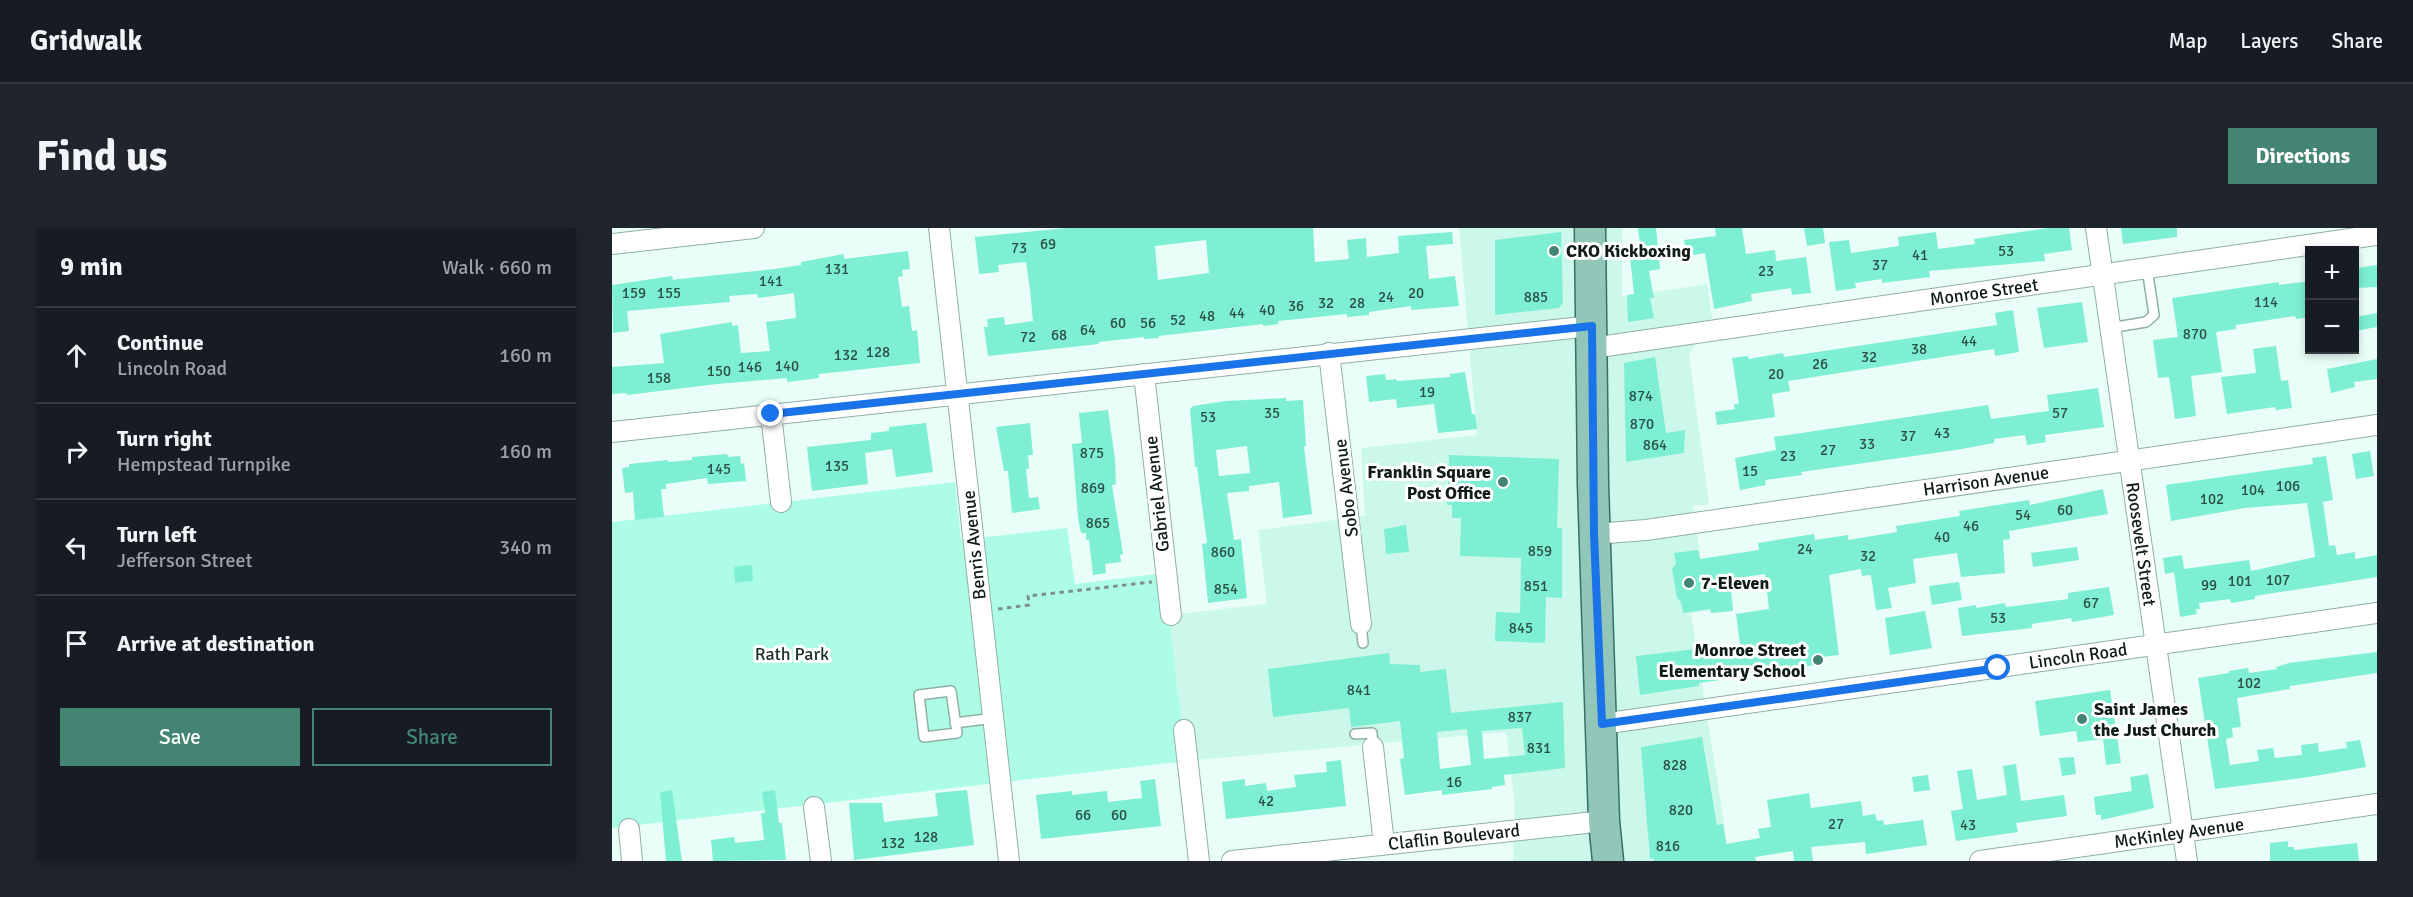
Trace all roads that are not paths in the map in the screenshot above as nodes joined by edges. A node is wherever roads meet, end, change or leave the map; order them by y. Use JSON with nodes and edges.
{"nodes":[{"id":1,"x":754,"y":228,"type":"edge"},
{"id":2,"x":939,"y":228,"type":"edge"},
{"id":3,"x":1590,"y":228,"type":"edge"},
{"id":4,"x":2096,"y":228,"type":"edge"},
{"id":5,"x":2377,"y":236,"type":"edge"},
{"id":6,"x":612,"y":244,"type":"edge"},
{"id":7,"x":2147,"y":268,"type":"junction"},
{"id":8,"x":2102,"y":275,"type":"junction"},
{"id":9,"x":2110,"y":328,"type":"junction"},
{"id":10,"x":1592,"y":337,"type":"junction"},
{"id":11,"x":1329,"y":353,"type":"junction"},
{"id":12,"x":1144,"y":374,"type":"junction"},
{"id":13,"x":958,"y":394,"type":"junction"},
{"id":14,"x":771,"y":414,"type":"junction"},
{"id":15,"x":2377,"y":425,"type":"edge"},
{"id":16,"x":612,"y":432,"type":"edge"},
{"id":17,"x":2129,"y":461,"type":"junction"},
{"id":18,"x":781,"y":502,"type":"dead end"},
{"id":19,"x":1594,"y":534,"type":"junction"},
{"id":20,"x":2377,"y":613,"type":"edge"},
{"id":21,"x":1171,"y":615,"type":"dead end"},
{"id":22,"x":1362,"y":633,"type":"dead end"},
{"id":23,"x":2155,"y":645,"type":"junction"},
{"id":24,"x":993,"y":718,"type":"junction"},
{"id":25,"x":955,"y":723,"type":"junction"},
{"id":26,"x":1602,"y":724,"type":"junction"},
{"id":27,"x":1184,"y":730,"type":"dead end"},
{"id":28,"x":1355,"y":734,"type":"dead end"},
{"id":29,"x":1373,"y":747,"type":"joint"},
{"id":30,"x":2377,"y":804,"type":"edge"},
{"id":31,"x":814,"y":807,"type":"dead end"},
{"id":32,"x":1604,"y":821,"type":"junction"},
{"id":33,"x":629,"y":829,"type":"dead end"},
{"id":34,"x":2182,"y":832,"type":"junction"},
{"id":35,"x":1384,"y":844,"type":"junction"},
{"id":36,"x":632,"y":861,"type":"edge"},
{"id":37,"x":820,"y":861,"type":"edge"},
{"id":38,"x":1009,"y":861,"type":"edge"},
{"id":39,"x":1199,"y":861,"type":"edge"},
{"id":40,"x":1232,"y":861,"type":"edge"},
{"id":41,"x":1608,"y":861,"type":"edge"},
{"id":42,"x":1980,"y":861,"type":"edge"},
{"id":43,"x":2187,"y":861,"type":"edge"}],
"edges":[{"from":1,"to":6,"type":"street"},
{"from":2,"to":13,"type":"street","name":"Benris Avenue"},
{"from":3,"to":10,"type":"main road"},
{"from":4,"to":8,"type":"street","name":"Roosevelt Street"},
{"from":5,"to":7,"type":"street","name":"Monroe Street"},
{"from":7,"to":8,"type":"street","name":"Monroe Street"},
{"from":7,"to":9,"type":"lane"},
{"from":8,"to":9,"type":"street","name":"Roosevelt Street"},
{"from":8,"to":10,"type":"street","name":"Monroe Street"},
{"from":9,"to":17,"type":"street","name":"Roosevelt Street"},
{"from":10,"to":11,"type":"street","name":"Monroe Street"},
{"from":10,"to":19,"type":"main road"},
{"from":11,"to":12,"type":"street","name":"Monroe Street"},
{"from":11,"to":22,"type":"street","name":"Sobo Avenue"},
{"from":12,"to":13,"type":"street","name":"Monroe Street"},
{"from":12,"to":21,"type":"street","name":"Gabriel Avenue"},
{"from":13,"to":14,"type":"street","name":"Monroe Street"},
{"from":13,"to":24,"type":"street","name":"Benris Avenue"},
{"from":14,"to":16,"type":"street","name":"Monroe Street"},
{"from":14,"to":18,"type":"street"},
{"from":15,"to":17,"type":"street","name":"Harrison Avenue"},
{"from":17,"to":19,"type":"street","name":"Harrison Avenue"},
{"from":17,"to":23,"type":"street","name":"Roosevelt Street"},
{"from":19,"to":26,"type":"main road"},
{"from":20,"to":23,"type":"street","name":"Lincoln Road"},
{"from":23,"to":26,"type":"street","name":"Lincoln Road"},
{"from":23,"to":34,"type":"street","name":"Roosevelt Street"},
{"from":24,"to":25,"type":"lane"},
{"from":24,"to":38,"type":"street","name":"Benris Avenue"},
{"from":25,"to":25,"type":"lane"},
{"from":26,"to":32,"type":"main road"},
{"from":27,"to":39,"type":"street"},
{"from":28,"to":29,"type":"lane"},
{"from":29,"to":35,"type":"street"},
{"from":30,"to":34,"type":"street","name":"McKinley Avenue"},
{"from":31,"to":37,"type":"street"},
{"from":32,"to":35,"type":"street","name":"Claflin Boulevard"},
{"from":32,"to":41,"type":"main road"},
{"from":33,"to":36,"type":"street"},
{"from":34,"to":42,"type":"street","name":"McKinley Avenue"},
{"from":34,"to":43,"type":"street","name":"Roosevelt Street"},
{"from":35,"to":40,"type":"street","name":"Claflin Boulevard"}]}
